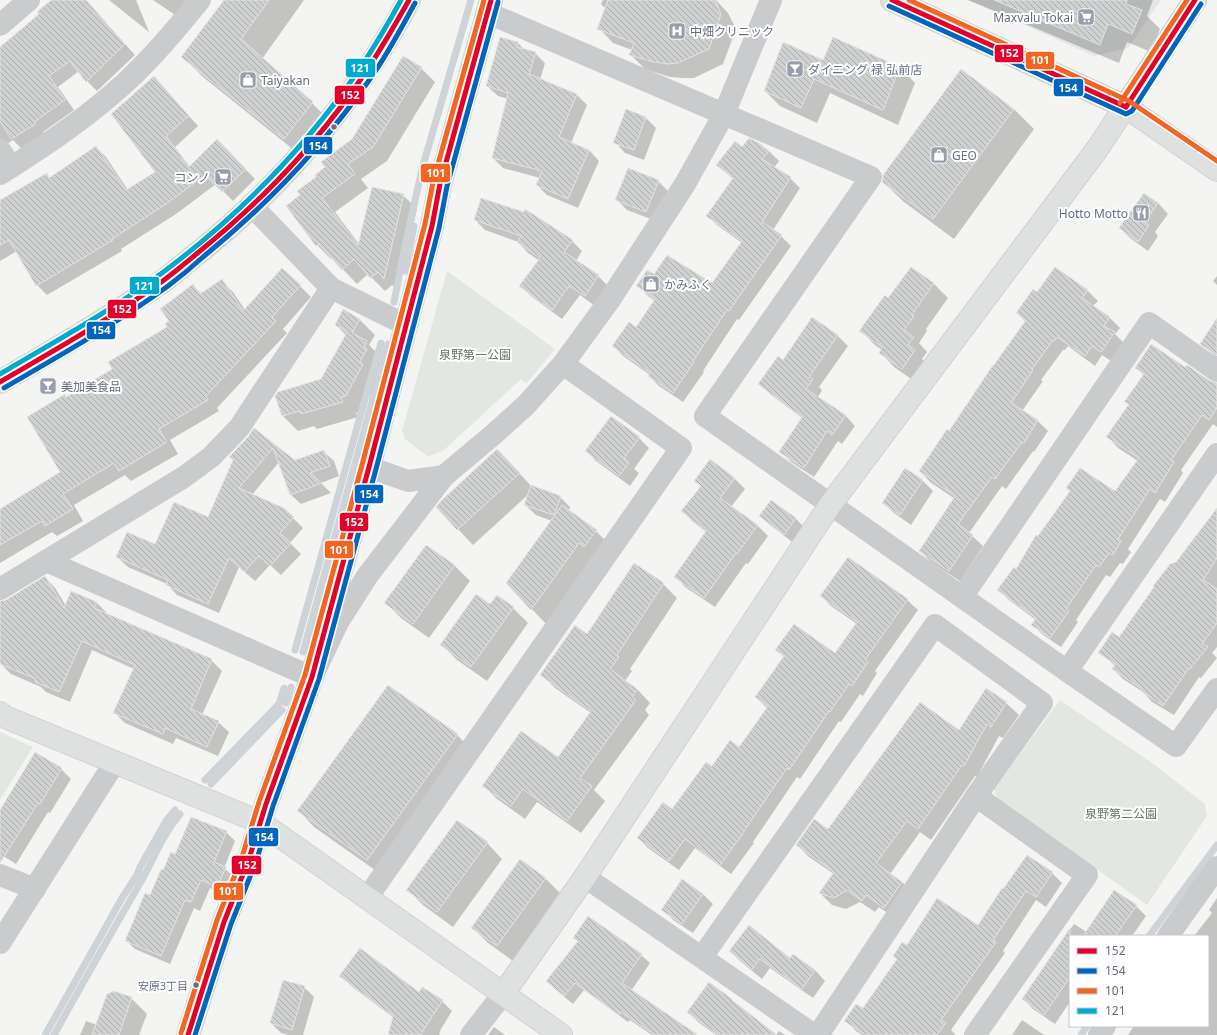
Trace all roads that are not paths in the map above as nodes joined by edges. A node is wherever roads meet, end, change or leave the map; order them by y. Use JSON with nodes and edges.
{"nodes":[{"id":1,"x":29,"y":0,"type":"edge"},
{"id":2,"x":200,"y":0,"type":"edge"},
{"id":3,"x":409,"y":0,"type":"edge"},
{"id":4,"x":771,"y":0,"type":"edge"},
{"id":5,"x":892,"y":0,"type":"edge"},
{"id":6,"x":1195,"y":0,"type":"edge"},
{"id":7,"x":490,"y":6,"type":"edge"},
{"id":8,"x":0,"y":25,"type":"edge"},
{"id":9,"x":1126,"y":107,"type":"junction"},
{"id":10,"x":724,"y":114,"type":"junction"},
{"id":11,"x":4,"y":164,"type":"edge"},
{"id":12,"x":1217,"y":170,"type":"edge"},
{"id":13,"x":252,"y":206,"type":"junction"},
{"id":14,"x":331,"y":288,"type":"junction"},
{"id":15,"x":406,"y":325,"type":"junction"},
{"id":16,"x":563,"y":364,"type":"junction"},
{"id":17,"x":1217,"y":371,"type":"edge"},
{"id":18,"x":0,"y":382,"type":"edge"},
{"id":19,"x":1217,"y":454,"type":"edge"},
{"id":20,"x":370,"y":467,"type":"junction"},
{"id":21,"x":444,"y":476,"type":"junction"},
{"id":22,"x":830,"y":505,"type":"junction"},
{"id":23,"x":46,"y":561,"type":"junction"},
{"id":24,"x":0,"y":589,"type":"edge"},
{"id":25,"x":962,"y":597,"type":"junction"},
{"id":26,"x":1067,"y":671,"type":"junction"},
{"id":27,"x":312,"y":677,"type":"junction"},
{"id":28,"x":1217,"y":689,"type":"edge"},
{"id":29,"x":0,"y":713,"type":"edge"},
{"id":30,"x":115,"y":762,"type":"junction"},
{"id":31,"x":976,"y":796,"type":"junction"},
{"id":32,"x":260,"y":822,"type":"junction"},
{"id":33,"x":1217,"y":867,"type":"edge"},
{"id":34,"x":0,"y":875,"type":"edge"},
{"id":35,"x":585,"y":877,"type":"junction"},
{"id":36,"x":34,"y":889,"type":"junction"},
{"id":37,"x":367,"y":898,"type":"junction"},
{"id":38,"x":1169,"y":935,"type":"edge"},
{"id":39,"x":0,"y":943,"type":"edge"},
{"id":40,"x":702,"y":958,"type":"junction"},
{"id":41,"x":503,"y":994,"type":"junction"},
{"id":42,"x":193,"y":1034,"type":"edge"},
{"id":43,"x":471,"y":1035,"type":"edge"},
{"id":44,"x":561,"y":1035,"type":"edge"},
{"id":45,"x":814,"y":1035,"type":"edge"},
{"id":46,"x":818,"y":1035,"type":"edge"},
{"id":47,"x":975,"y":1035,"type":"edge"}],
"edges":[{"from":1,"to":8,"type":"street"},
{"from":2,"to":11,"type":"street"},
{"from":3,"to":13,"type":"street"},
{"from":4,"to":10,"type":"street"},
{"from":5,"to":9,"type":"street"},
{"from":6,"to":9,"type":"street"},
{"from":7,"to":10,"type":"street"},
{"from":7,"to":15,"type":"street"},
{"from":9,"to":12,"type":"street"},
{"from":9,"to":22,"type":"street"},
{"from":10,"to":16,"type":"street"},
{"from":10,"to":22,"type":"street"},
{"from":13,"to":14,"type":"street"},
{"from":13,"to":18,"type":"street"},
{"from":14,"to":15,"type":"street"},
{"from":14,"to":23,"type":"street"},
{"from":15,"to":20,"type":"street"},
{"from":16,"to":21,"type":"street"},
{"from":16,"to":37,"type":"street"},
{"from":17,"to":25,"type":"street"},
{"from":19,"to":26,"type":"street"},
{"from":20,"to":21,"type":"street"},
{"from":20,"to":27,"type":"street"},
{"from":21,"to":27,"type":"street"},
{"from":22,"to":25,"type":"street"},
{"from":22,"to":35,"type":"street"},
{"from":23,"to":24,"type":"street"},
{"from":23,"to":27,"type":"street"},
{"from":25,"to":26,"type":"street"},
{"from":26,"to":28,"type":"street"},
{"from":27,"to":32,"type":"street"},
{"from":29,"to":30,"type":"street"},
{"from":30,"to":32,"type":"street"},
{"from":30,"to":36,"type":"street"},
{"from":31,"to":40,"type":"street"},
{"from":31,"to":46,"type":"street"},
{"from":31,"to":47,"type":"street"},
{"from":32,"to":37,"type":"street"},
{"from":32,"to":42,"type":"street"},
{"from":33,"to":38,"type":"street"},
{"from":34,"to":36,"type":"street"},
{"from":35,"to":40,"type":"street"},
{"from":35,"to":41,"type":"street"},
{"from":36,"to":39,"type":"street"},
{"from":37,"to":41,"type":"street"},
{"from":40,"to":45,"type":"street"},
{"from":41,"to":43,"type":"street"},
{"from":41,"to":44,"type":"street"}]}
